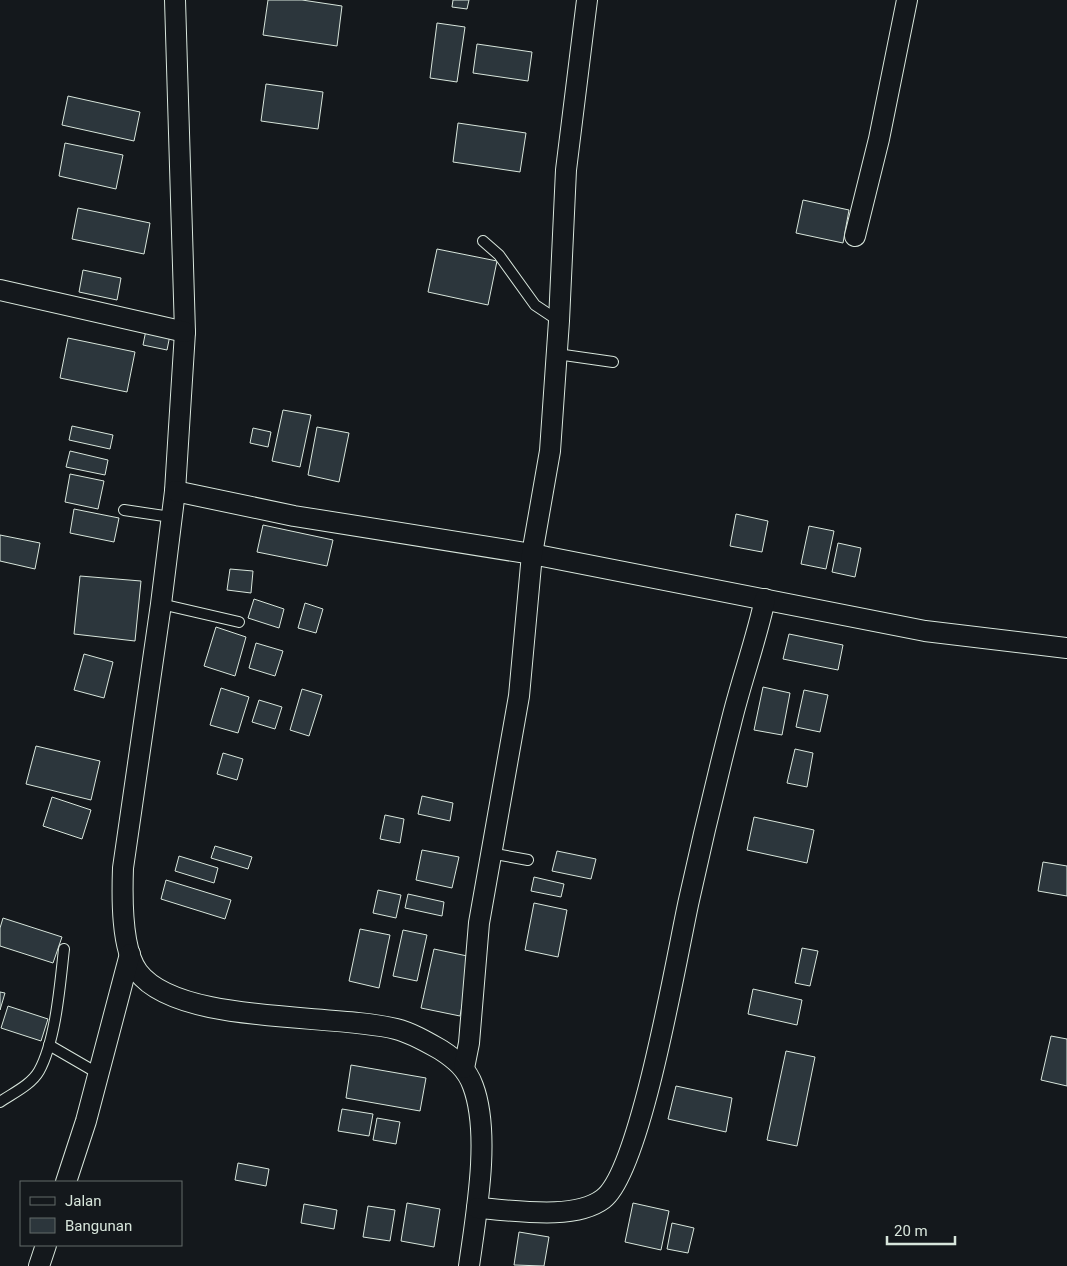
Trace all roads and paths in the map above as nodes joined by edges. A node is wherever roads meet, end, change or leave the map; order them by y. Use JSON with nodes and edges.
{"nodes":[{"id":1,"x":175,"y":0,"type":"edge"},
{"id":2,"x":587,"y":0,"type":"edge"},
{"id":3,"x":906,"y":0,"type":"edge"},
{"id":4,"x":855,"y":236,"type":"dead end"},
{"id":5,"x":482,"y":241,"type":"dead end"},
{"id":6,"x":0,"y":290,"type":"edge"},
{"id":7,"x":559,"y":321,"type":"junction"},
{"id":8,"x":185,"y":332,"type":"junction"},
{"id":9,"x":557,"y":354,"type":"junction"},
{"id":10,"x":613,"y":362,"type":"dead end"},
{"id":11,"x":175,"y":491,"type":"junction"},
{"id":12,"x":124,"y":510,"type":"dead end"},
{"id":13,"x":171,"y":518,"type":"junction"},
{"id":14,"x":532,"y":554,"type":"junction"},
{"id":15,"x":765,"y":599,"type":"junction"},
{"id":16,"x":161,"y":604,"type":"junction"},
{"id":17,"x":239,"y":622,"type":"dead end"},
{"id":18,"x":1067,"y":648,"type":"edge"},
{"id":19,"x":490,"y":853,"type":"junction"},
{"id":20,"x":528,"y":860,"type":"dead end"},
{"id":21,"x":64,"y":949,"type":"dead end"},
{"id":22,"x":130,"y":954,"type":"junction"},
{"id":23,"x":49,"y":1045,"type":"junction"},
{"id":24,"x":464,"y":1068,"type":"junction"},
{"id":25,"x":98,"y":1074,"type":"junction"},
{"id":26,"x":0,"y":1102,"type":"edge"},
{"id":27,"x":66,"y":1181,"type":"edge"},
{"id":28,"x":477,"y":1208,"type":"junction"},
{"id":29,"x":46,"y":1246,"type":"edge"},
{"id":30,"x":39,"y":1266,"type":"edge"},
{"id":31,"x":469,"y":1266,"type":"edge"}],
"edges":[{"from":1,"to":8,"type":"street"},
{"from":2,"to":7,"type":"street"},
{"from":3,"to":4,"type":"street"},
{"from":5,"to":7,"type":"lane"},
{"from":6,"to":8,"type":"street"},
{"from":7,"to":9,"type":"street"},
{"from":8,"to":11,"type":"street"},
{"from":9,"to":10,"type":"lane"},
{"from":9,"to":14,"type":"street"},
{"from":11,"to":13,"type":"street"},
{"from":11,"to":14,"type":"street"},
{"from":12,"to":13,"type":"lane"},
{"from":13,"to":16,"type":"street"},
{"from":14,"to":15,"type":"street"},
{"from":14,"to":19,"type":"street"},
{"from":15,"to":18,"type":"street"},
{"from":15,"to":28,"type":"street"},
{"from":16,"to":17,"type":"lane"},
{"from":16,"to":22,"type":"street"},
{"from":19,"to":20,"type":"lane"},
{"from":19,"to":24,"type":"street"},
{"from":21,"to":23,"type":"lane"},
{"from":22,"to":24,"type":"street"},
{"from":22,"to":25,"type":"street"},
{"from":23,"to":25,"type":"lane"},
{"from":23,"to":26,"type":"lane"},
{"from":24,"to":28,"type":"street"},
{"from":25,"to":27,"type":"street"},
{"from":28,"to":31,"type":"street"},
{"from":29,"to":30,"type":"street"}]}
